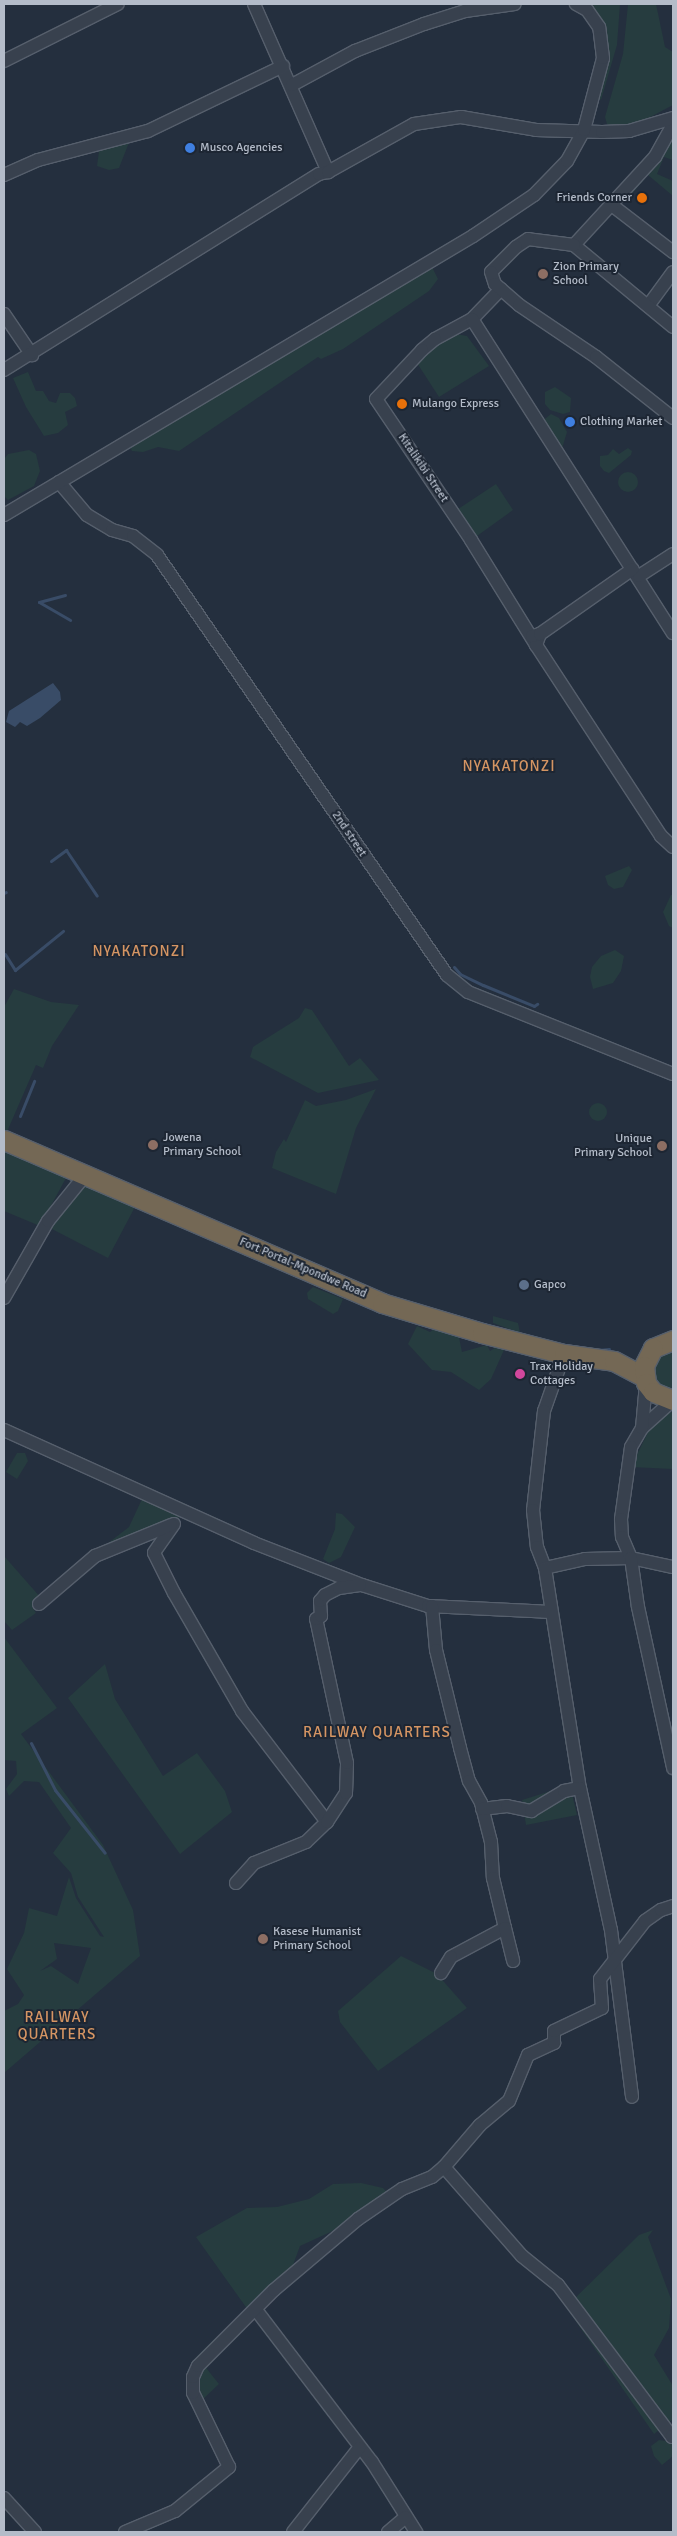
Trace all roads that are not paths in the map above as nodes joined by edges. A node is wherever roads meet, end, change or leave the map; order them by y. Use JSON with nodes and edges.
{"nodes":[{"id":1,"x":118,"y":4,"type":"edge"},
{"id":2,"x":254,"y":4,"type":"edge"},
{"id":3,"x":515,"y":4,"type":"edge"},
{"id":4,"x":576,"y":4,"type":"edge"},
{"id":5,"x":4,"y":61,"type":"edge"},
{"id":6,"x":283,"y":66,"type":"junction"},
{"id":7,"x":292,"y":84,"type":"junction"},
{"id":8,"x":673,"y":118,"type":"edge"},
{"id":9,"x":673,"y":124,"type":"edge"},
{"id":10,"x":584,"y":130,"type":"junction"},
{"id":11,"x":328,"y":172,"type":"junction"},
{"id":12,"x":4,"y":175,"type":"edge"},
{"id":13,"x":613,"y":206,"type":"junction"},
{"id":14,"x":574,"y":245,"type":"junction"},
{"id":15,"x":673,"y":252,"type":"edge"},
{"id":16,"x":673,"y":272,"type":"edge"},
{"id":17,"x":501,"y":290,"type":"junction"},
{"id":18,"x":648,"y":306,"type":"junction"},
{"id":19,"x":4,"y":314,"type":"edge"},
{"id":20,"x":472,"y":319,"type":"junction"},
{"id":21,"x":673,"y":327,"type":"edge"},
{"id":22,"x":32,"y":355,"type":"junction"},
{"id":23,"x":4,"y":370,"type":"edge"},
{"id":24,"x":673,"y":418,"type":"edge"},
{"id":25,"x":59,"y":482,"type":"junction"},
{"id":26,"x":4,"y":515,"type":"edge"},
{"id":27,"x":673,"y":554,"type":"edge"},
{"id":28,"x":636,"y":572,"type":"junction"},
{"id":29,"x":673,"y":633,"type":"edge"},
{"id":30,"x":535,"y":639,"type":"junction"},
{"id":31,"x":673,"y":847,"type":"edge"},
{"id":32,"x":673,"y":1074,"type":"edge"},
{"id":33,"x":4,"y":1140,"type":"edge"},
{"id":34,"x":86,"y":1174,"type":"junction"},
{"id":35,"x":4,"y":1298,"type":"edge"},
{"id":36,"x":673,"y":1340,"type":"edge"},
{"id":37,"x":653,"y":1348,"type":"junction"},
{"id":38,"x":564,"y":1354,"type":"junction"},
{"id":39,"x":614,"y":1361,"type":"junction"},
{"id":40,"x":646,"y":1380,"type":"junction"},
{"id":41,"x":673,"y":1401,"type":"edge"},
{"id":42,"x":642,"y":1428,"type":"junction"},
{"id":43,"x":4,"y":1430,"type":"edge"},
{"id":44,"x":192,"y":1515,"type":"junction"},
{"id":45,"x":174,"y":1524,"type":"junction"},
{"id":46,"x":632,"y":1558,"type":"junction"},
{"id":47,"x":673,"y":1567,"type":"edge"},
{"id":48,"x":545,"y":1568,"type":"junction"},
{"id":49,"x":362,"y":1585,"type":"junction"},
{"id":50,"x":39,"y":1604,"type":"dead end"},
{"id":51,"x":432,"y":1606,"type":"junction"},
{"id":52,"x":550,"y":1612,"type":"junction"},
{"id":53,"x":673,"y":1768,"type":"edge"},
{"id":54,"x":580,"y":1788,"type":"junction"},
{"id":55,"x":482,"y":1809,"type":"junction"},
{"id":56,"x":327,"y":1822,"type":"junction"},
{"id":57,"x":236,"y":1883,"type":"dead end"},
{"id":58,"x":673,"y":1906,"type":"edge"},
{"id":59,"x":505,"y":1928,"type":"junction"},
{"id":60,"x":513,"y":1961,"type":"dead end"},
{"id":61,"x":614,"y":1962,"type":"junction"},
{"id":62,"x":441,"y":1973,"type":"dead end"},
{"id":63,"x":632,"y":2097,"type":"dead end"},
{"id":64,"x":444,"y":2167,"type":"junction"},
{"id":65,"x":256,"y":2310,"type":"junction"},
{"id":66,"x":673,"y":2435,"type":"edge"},
{"id":67,"x":359,"y":2448,"type":"junction"},
{"id":68,"x":4,"y":2498,"type":"edge"},
{"id":69,"x":406,"y":2517,"type":"junction"},
{"id":70,"x":35,"y":2532,"type":"edge"},
{"id":71,"x":125,"y":2532,"type":"edge"},
{"id":72,"x":293,"y":2532,"type":"edge"},
{"id":73,"x":388,"y":2532,"type":"edge"},
{"id":74,"x":416,"y":2532,"type":"edge"}],
"edges":[{"from":1,"to":5,"type":"street"},
{"from":2,"to":6,"type":"street"},
{"from":3,"to":7,"type":"street"},
{"from":4,"to":10,"type":"street"},
{"from":6,"to":7,"type":"street"},
{"from":6,"to":12,"type":"street"},
{"from":7,"to":11,"type":"street"},
{"from":8,"to":10,"type":"street"},
{"from":9,"to":13,"type":"street"},
{"from":10,"to":11,"type":"street"},
{"from":10,"to":25,"type":"street"},
{"from":11,"to":22,"type":"street"},
{"from":13,"to":14,"type":"street"},
{"from":13,"to":15,"type":"street"},
{"from":14,"to":17,"type":"street"},
{"from":14,"to":18,"type":"street"},
{"from":16,"to":18,"type":"street"},
{"from":17,"to":20,"type":"street"},
{"from":17,"to":24,"type":"street"},
{"from":18,"to":21,"type":"street"},
{"from":19,"to":22,"type":"street"},
{"from":20,"to":28,"type":"street"},
{"from":20,"to":30,"type":"street","name":"Kitalikibi Street"},
{"from":22,"to":23,"type":"street"},
{"from":25,"to":26,"type":"street"},
{"from":25,"to":32,"type":"street","name":"2nd street"},
{"from":27,"to":28,"type":"street"},
{"from":28,"to":29,"type":"street"},
{"from":28,"to":30,"type":"street"},
{"from":30,"to":31,"type":"street","name":"Kitalikibi Street"},
{"from":33,"to":34,"type":"highway","name":"Fort Portal-Mpondwe Road"},
{"from":34,"to":35,"type":"street"},
{"from":34,"to":38,"type":"highway","name":"Fort Portal-Mpondwe Road"},
{"from":36,"to":37,"type":"highway","name":"Fort Portal-Mpondwe Road"},
{"from":37,"to":39,"type":"highway","name":"Fort Portal-Mpondwe Road"},
{"from":37,"to":40,"type":"highway"},
{"from":38,"to":39,"type":"highway","name":"Fort Portal-Mpondwe Road"},
{"from":38,"to":48,"type":"street"},
{"from":39,"to":40,"type":"highway","name":"Fort Portal-Mpondwe Road"},
{"from":40,"to":41,"type":"highway","name":"Fort Portal-Mpondwe Road"},
{"from":40,"to":42,"type":"street"},
{"from":41,"to":42,"type":"street"},
{"from":42,"to":46,"type":"street"},
{"from":43,"to":44,"type":"street"},
{"from":44,"to":45,"type":"street"},
{"from":44,"to":49,"type":"street"},
{"from":45,"to":50,"type":"street"},
{"from":45,"to":56,"type":"street"},
{"from":46,"to":47,"type":"street"},
{"from":46,"to":48,"type":"street"},
{"from":46,"to":53,"type":"street"},
{"from":48,"to":52,"type":"street"},
{"from":49,"to":51,"type":"street"},
{"from":49,"to":56,"type":"street"},
{"from":51,"to":52,"type":"street"},
{"from":51,"to":55,"type":"street"},
{"from":52,"to":54,"type":"street"},
{"from":54,"to":55,"type":"street"},
{"from":54,"to":61,"type":"street"},
{"from":55,"to":59,"type":"street"},
{"from":56,"to":57,"type":"street"},
{"from":58,"to":61,"type":"street"},
{"from":59,"to":60,"type":"street"},
{"from":59,"to":62,"type":"street"},
{"from":61,"to":63,"type":"street"},
{"from":61,"to":64,"type":"street"},
{"from":64,"to":65,"type":"street"},
{"from":64,"to":66,"type":"street"},
{"from":65,"to":67,"type":"street"},
{"from":65,"to":71,"type":"street"},
{"from":67,"to":69,"type":"street"},
{"from":67,"to":72,"type":"street"},
{"from":68,"to":70,"type":"street"},
{"from":69,"to":73,"type":"street"},
{"from":69,"to":74,"type":"street"}]}
